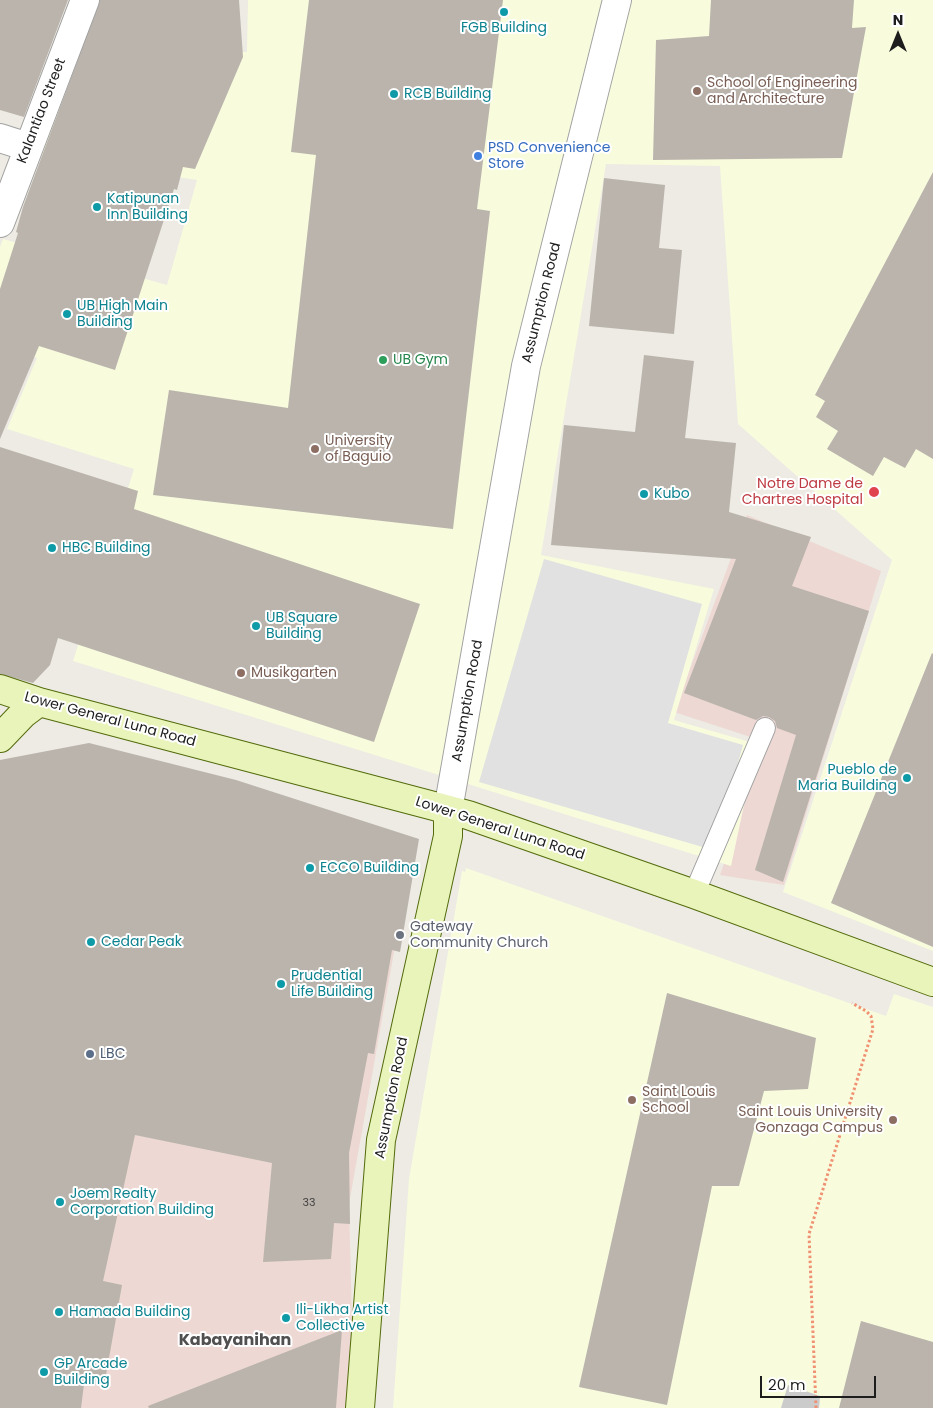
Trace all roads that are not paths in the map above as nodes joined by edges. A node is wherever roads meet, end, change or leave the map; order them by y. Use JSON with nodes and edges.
{"nodes":[{"id":1,"x":85,"y":0,"type":"edge"},
{"id":2,"x":617,"y":0,"type":"edge"},
{"id":3,"x":0,"y":138,"type":"edge"},
{"id":4,"x":28,"y":147,"type":"junction"},
{"id":5,"x":0,"y":223,"type":"edge"},
{"id":6,"x":0,"y":689,"type":"edge"},
{"id":7,"x":39,"y":702,"type":"junction"},
{"id":8,"x":765,"y":728,"type":"dead end"},
{"id":9,"x":0,"y":738,"type":"edge"},
{"id":10,"x":458,"y":813,"type":"junction"},
{"id":11,"x":694,"y":894,"type":"junction"},
{"id":12,"x":933,"y":982,"type":"edge"},
{"id":13,"x":360,"y":1408,"type":"edge"}],
"edges":[{"from":1,"to":4,"type":"street","name":"Kalantiao Street"},
{"from":2,"to":10,"type":"street","name":"Assumption Road"},
{"from":3,"to":4,"type":"street"},
{"from":4,"to":5,"type":"street","name":"Kalantiao Street"},
{"from":6,"to":7,"type":"main road","name":"Lower General Luna Road"},
{"from":7,"to":9,"type":"main road"},
{"from":7,"to":10,"type":"main road","name":"Lower General Luna Road"},
{"from":8,"to":11,"type":"lane"},
{"from":10,"to":11,"type":"main road","name":"Lower General Luna Road"},
{"from":10,"to":13,"type":"main road","name":"Assumption Road"},
{"from":11,"to":12,"type":"main road","name":"Lower General Luna Road"}]}
